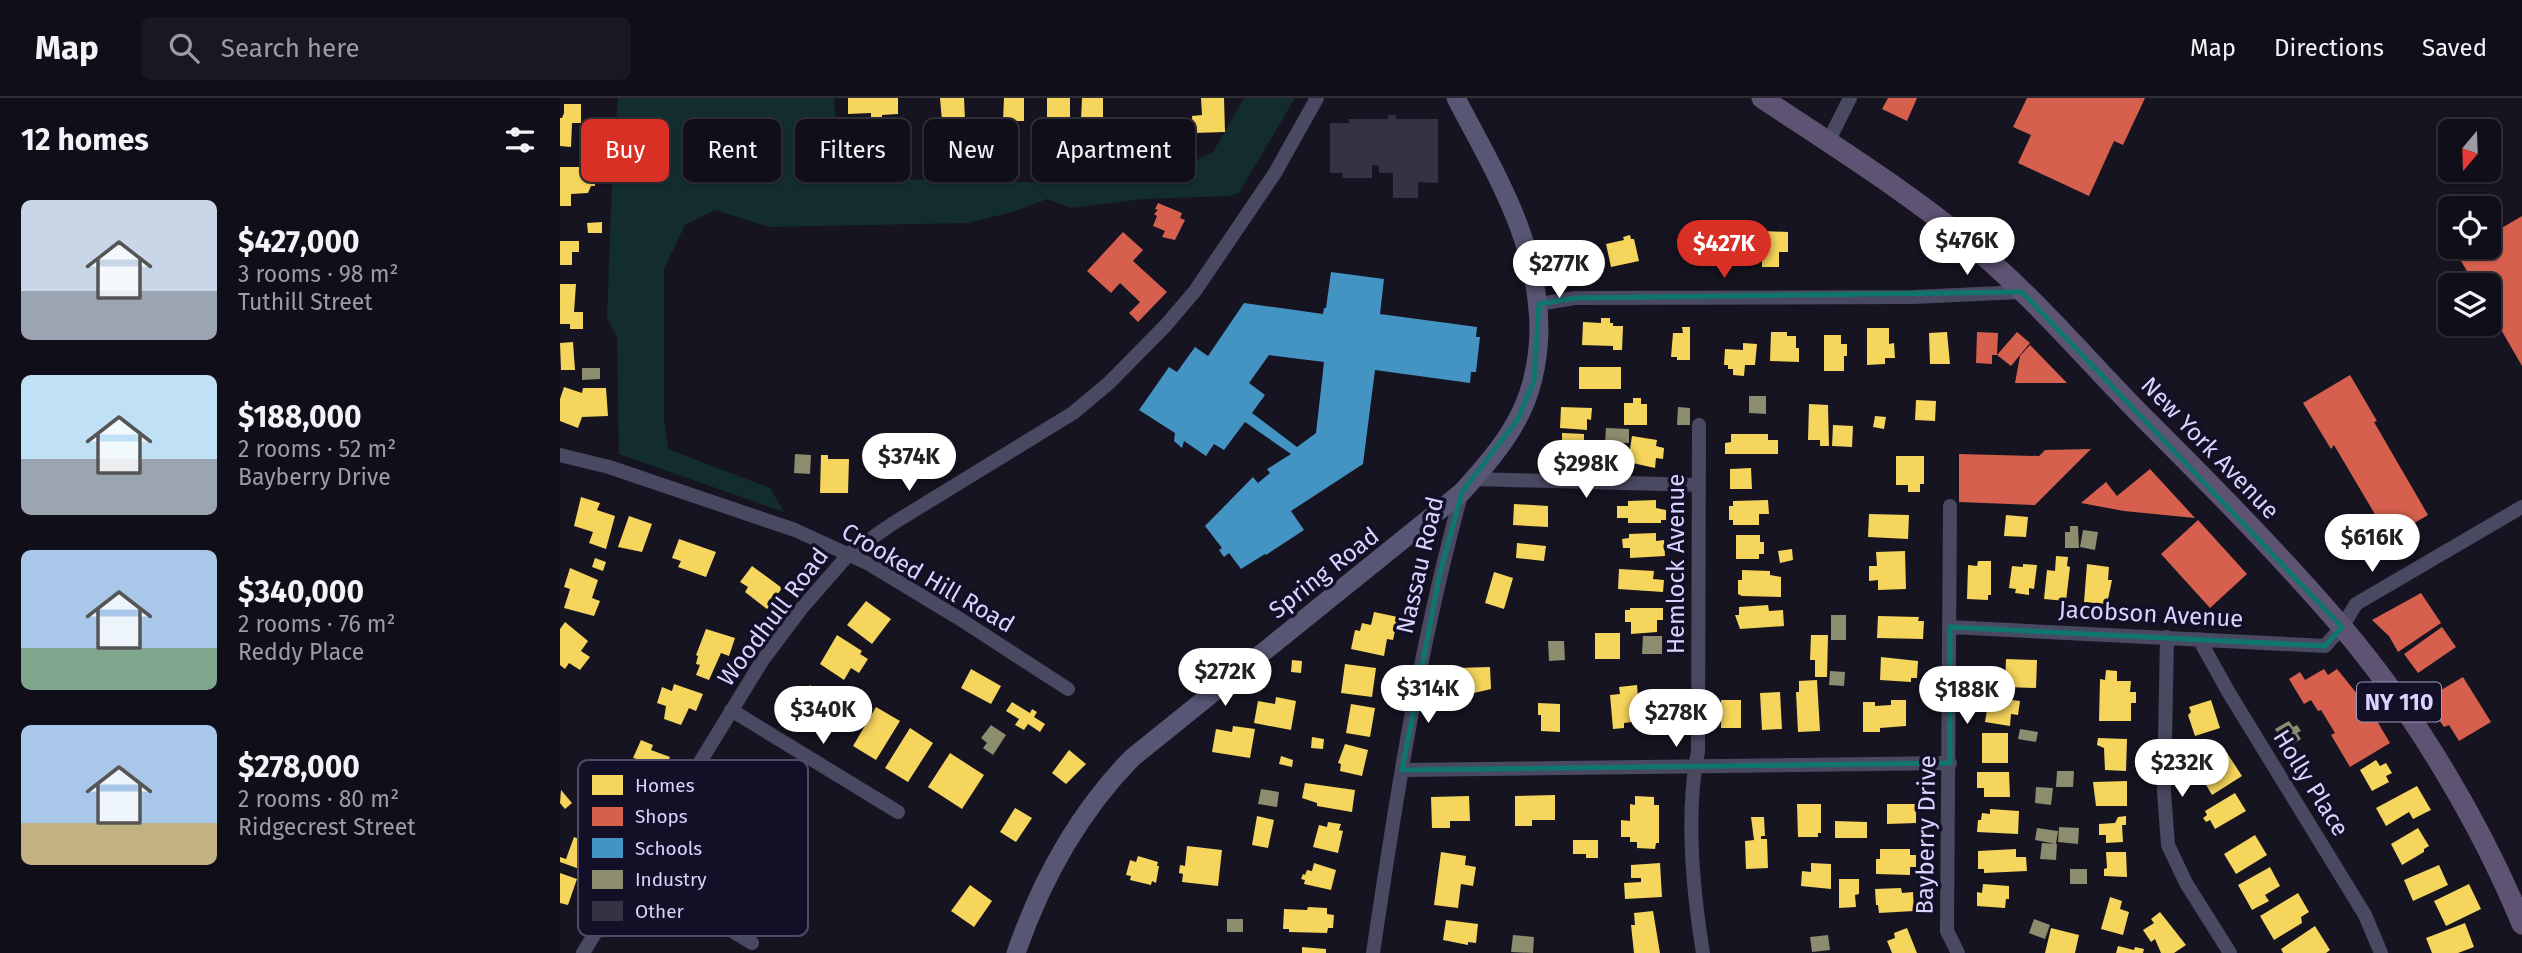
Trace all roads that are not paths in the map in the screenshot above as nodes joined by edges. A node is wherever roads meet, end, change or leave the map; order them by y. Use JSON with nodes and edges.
{"nodes":[{"id":1,"x":1317,"y":98,"type":"edge"},
{"id":2,"x":1456,"y":98,"type":"edge"},
{"id":3,"x":1762,"y":98,"type":"edge"},
{"id":4,"x":1850,"y":98,"type":"edge"},
{"id":5,"x":1828,"y":142,"type":"junction"},
{"id":6,"x":2022,"y":292,"type":"junction"},
{"id":7,"x":1539,"y":304,"type":"junction"},
{"id":8,"x":1699,"y":425,"type":"dead end"},
{"id":9,"x":560,"y":455,"type":"edge"},
{"id":10,"x":1698,"y":485,"type":"junction"},
{"id":11,"x":1468,"y":486,"type":"junction"},
{"id":12,"x":1950,"y":506,"type":"dead end"},
{"id":13,"x":2522,"y":507,"type":"edge"},
{"id":14,"x":849,"y":554,"type":"junction"},
{"id":15,"x":1950,"y":627,"type":"junction"},
{"id":16,"x":2342,"y":627,"type":"junction"},
{"id":17,"x":2167,"y":637,"type":"junction"},
{"id":18,"x":2199,"y":639,"type":"junction"},
{"id":19,"x":1068,"y":688,"type":"dead end"},
{"id":20,"x":731,"y":710,"type":"junction"},
{"id":21,"x":701,"y":760,"type":"edge"},
{"id":22,"x":1950,"y":763,"type":"junction"},
{"id":23,"x":1695,"y":766,"type":"junction"},
{"id":24,"x":1402,"y":770,"type":"junction"},
{"id":25,"x":898,"y":812,"type":"dead end"},
{"id":26,"x":2522,"y":924,"type":"edge"},
{"id":27,"x":593,"y":936,"type":"edge"},
{"id":28,"x":740,"y":936,"type":"edge"},
{"id":29,"x":752,"y":943,"type":"dead end"},
{"id":30,"x":583,"y":953,"type":"edge"},
{"id":31,"x":1016,"y":953,"type":"edge"},
{"id":32,"x":1373,"y":953,"type":"edge"},
{"id":33,"x":1703,"y":953,"type":"edge"},
{"id":34,"x":1958,"y":953,"type":"edge"},
{"id":35,"x":2230,"y":953,"type":"edge"},
{"id":36,"x":2381,"y":953,"type":"edge"}],
"edges":[{"from":1,"to":14,"type":"street","name":"Woodhull Road"},
{"from":2,"to":7,"type":"main road","name":"Nassau Road"},
{"from":3,"to":5,"type":"main road","name":"New York Avenue","number":"NY 110"},
{"from":4,"to":5,"type":"street"},
{"from":5,"to":6,"type":"main road","name":"New York Avenue","number":"NY 110"},
{"from":6,"to":7,"type":"street"},
{"from":6,"to":16,"type":"main road","name":"New York Avenue","number":"NY 110"},
{"from":7,"to":11,"type":"main road","name":"Nassau Road"},
{"from":8,"to":10,"type":"street","name":"Hemlock Avenue"},
{"from":9,"to":14,"type":"street","name":"Crooked Hill Road"},
{"from":10,"to":11,"type":"street"},
{"from":10,"to":23,"type":"street","name":"Hemlock Avenue"},
{"from":11,"to":24,"type":"street","name":"Nassau Road"},
{"from":11,"to":31,"type":"main road","name":"Spring Road"},
{"from":12,"to":15,"type":"street","name":"Bayberry Drive"},
{"from":13,"to":16,"type":"street"},
{"from":14,"to":19,"type":"street","name":"Crooked Hill Road"},
{"from":14,"to":20,"type":"street","name":"Woodhull Road"},
{"from":15,"to":17,"type":"street","name":"Jacobson Avenue"},
{"from":15,"to":22,"type":"street","name":"Bayberry Drive"},
{"from":16,"to":18,"type":"street","name":"Jacobson Avenue"},
{"from":16,"to":26,"type":"main road","name":"New York Avenue","number":"NY 110"},
{"from":17,"to":18,"type":"street","name":"Jacobson Avenue"},
{"from":17,"to":35,"type":"street"},
{"from":18,"to":36,"type":"street","name":"Holly Place"},
{"from":20,"to":21,"type":"street","name":"Woodhull Road"},
{"from":20,"to":25,"type":"street"},
{"from":22,"to":23,"type":"street"},
{"from":22,"to":34,"type":"street","name":"Bayberry Drive"},
{"from":23,"to":24,"type":"street"},
{"from":23,"to":33,"type":"street","name":"Hemlock Avenue"},
{"from":24,"to":32,"type":"street","name":"Nassau Road"},
{"from":27,"to":30,"type":"street","name":"Woodhull Road"},
{"from":28,"to":29,"type":"street"}]}
